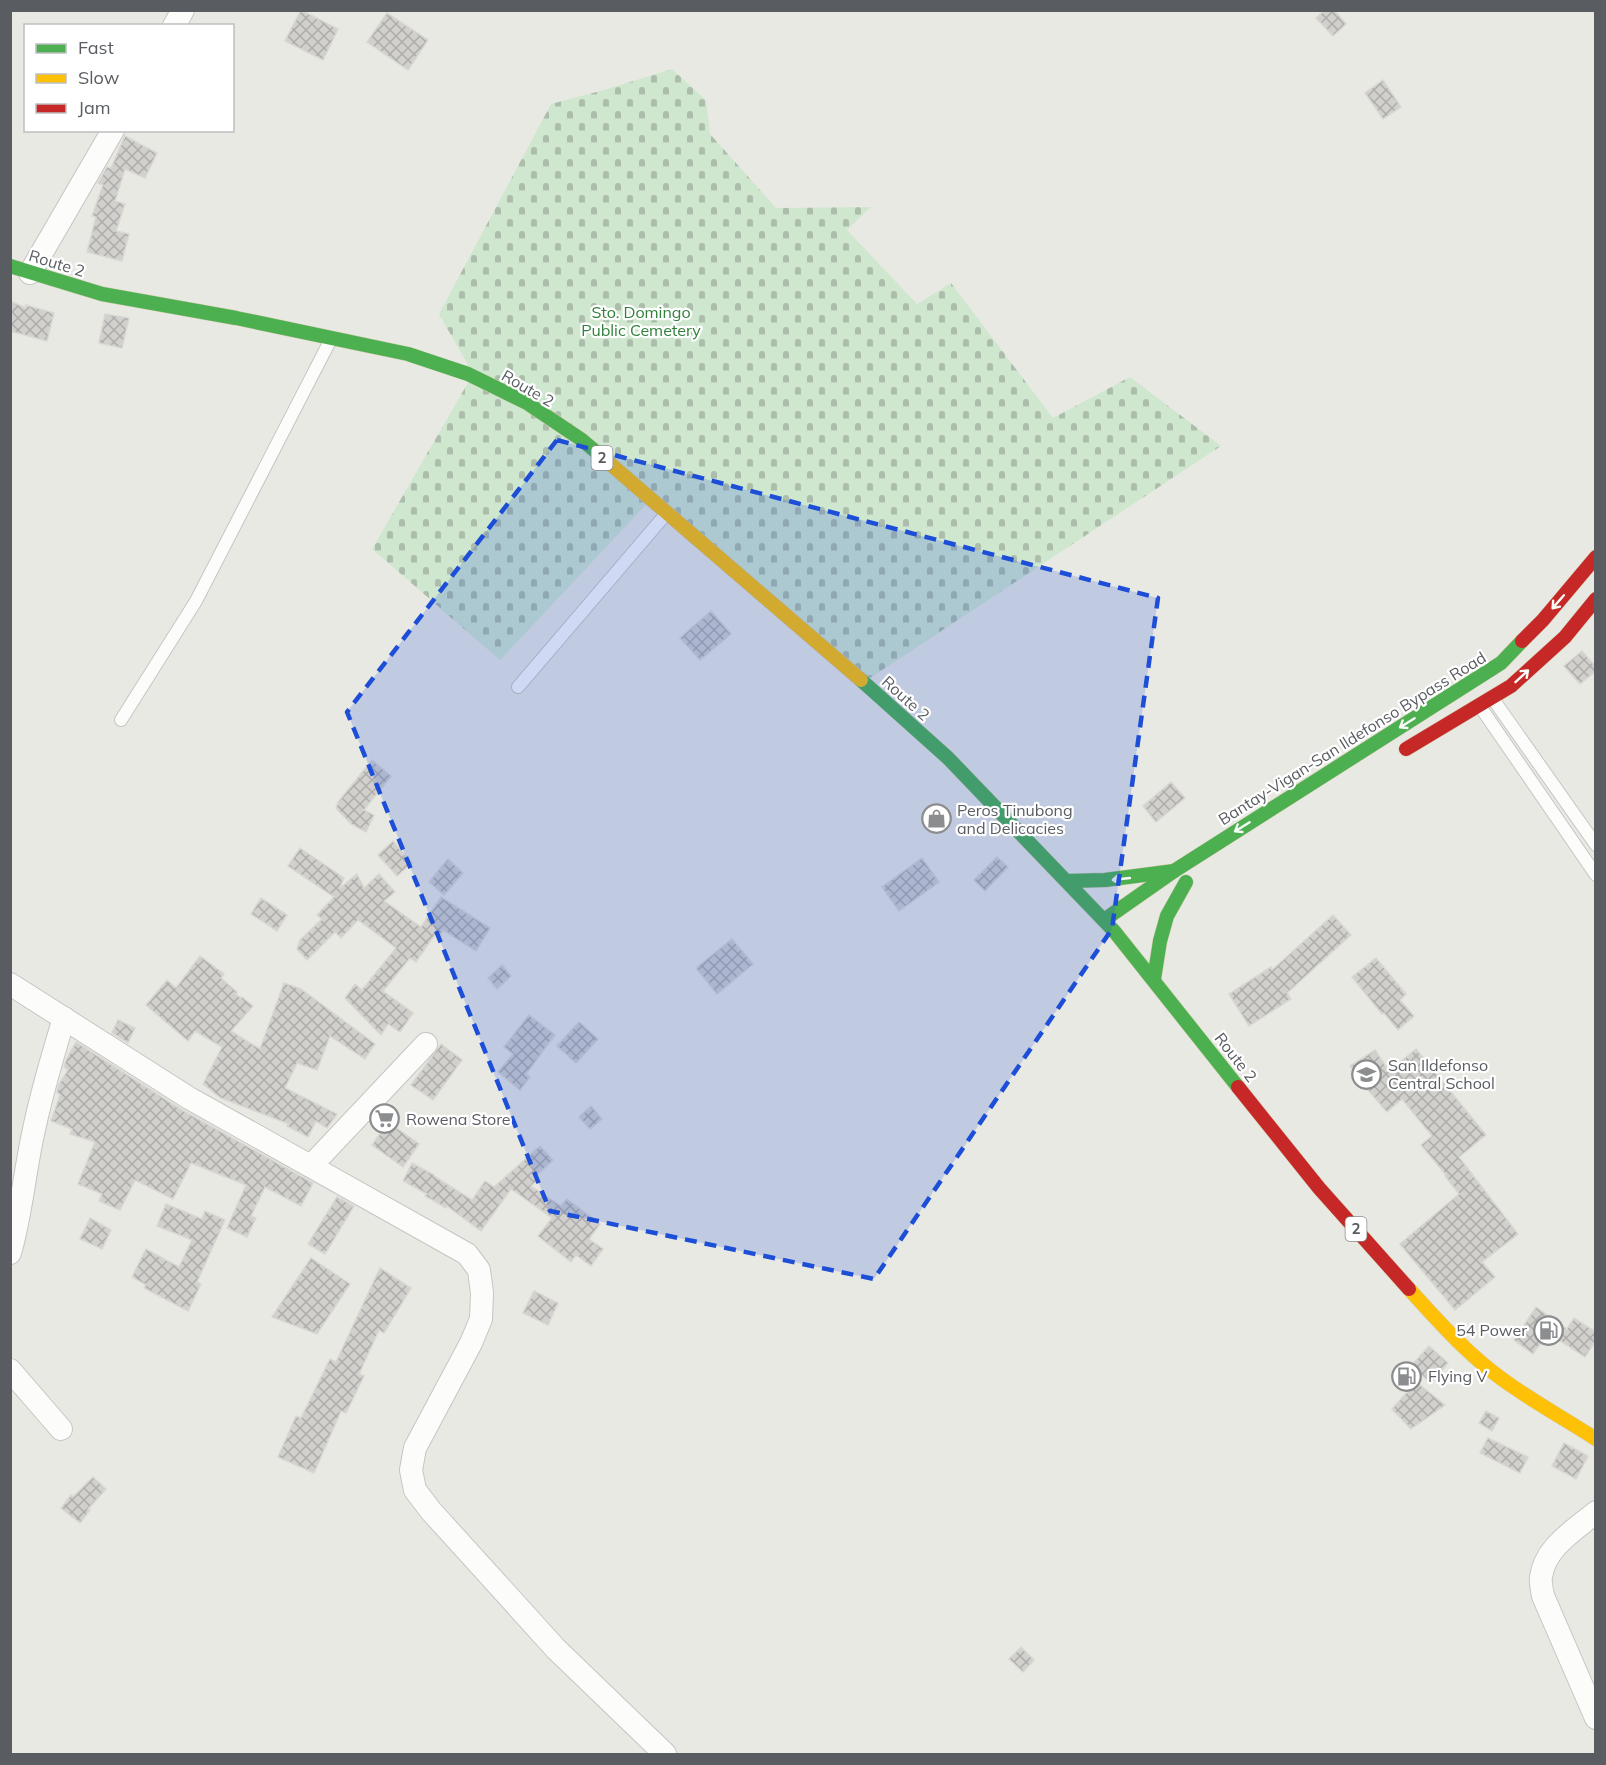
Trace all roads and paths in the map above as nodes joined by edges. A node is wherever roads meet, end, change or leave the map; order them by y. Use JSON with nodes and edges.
{"nodes":[{"id":1,"x":183,"y":10,"type":"edge"},
{"id":2,"x":175,"y":24,"type":"edge"},
{"id":3,"x":112,"y":132,"type":"edge"},
{"id":4,"x":20,"y":269,"type":"edge"},
{"id":5,"x":331,"y":338,"type":"junction"},
{"id":6,"x":667,"y":513,"type":"junction"},
{"id":7,"x":1596,"y":557,"type":"edge"},
{"id":8,"x":1596,"y":598,"type":"edge"},
{"id":9,"x":1479,"y":677,"type":"junction"},
{"id":10,"x":1465,"y":686,"type":"junction"},
{"id":11,"x":518,"y":687,"type":"dead end"},
{"id":12,"x":1492,"y":698,"type":"junction"},
{"id":13,"x":1479,"y":706,"type":"junction"},
{"id":14,"x":122,"y":720,"type":"dead end"},
{"id":15,"x":1398,"y":754,"type":"dead end"},
{"id":16,"x":1582,"y":825,"type":"junction"},
{"id":17,"x":1568,"y":835,"type":"junction"},
{"id":18,"x":1596,"y":845,"type":"edge"},
{"id":19,"x":1174,"y":871,"type":"junction"},
{"id":20,"x":1596,"y":875,"type":"edge"},
{"id":21,"x":1066,"y":881,"type":"junction"},
{"id":22,"x":1159,"y":900,"type":"dead end"},
{"id":23,"x":1104,"y":920,"type":"junction"},
{"id":24,"x":1154,"y":980,"type":"junction"},
{"id":25,"x":10,"y":984,"type":"edge"},
{"id":26,"x":63,"y":1018,"type":"junction"},
{"id":27,"x":426,"y":1044,"type":"dead end"},
{"id":28,"x":311,"y":1166,"type":"junction"},
{"id":29,"x":10,"y":1253,"type":"edge"},
{"id":30,"x":10,"y":1370,"type":"edge"},
{"id":31,"x":61,"y":1429,"type":"dead end"},
{"id":32,"x":1596,"y":1440,"type":"edge"},
{"id":33,"x":1596,"y":1512,"type":"edge"},
{"id":34,"x":1596,"y":1718,"type":"edge"},
{"id":35,"x":665,"y":1755,"type":"edge"}],
"edges":[{"from":1,"to":2,"type":"street"},
{"from":3,"to":4,"type":"street"},
{"from":4,"to":5,"type":"main road","name":"Route 2","number":"2"},
{"from":5,"to":6,"type":"main road","name":"Route 2","number":"2"},
{"from":5,"to":14,"type":"lane"},
{"from":6,"to":11,"type":"lane"},
{"from":6,"to":21,"type":"main road","name":"Route 2","number":"2"},
{"from":7,"to":9,"type":"main road","name":"Bantay-Vigan-San Ildefonso Bypass Road","one_way":true},
{"from":12,"to":8,"type":"main road","one_way":true},
{"from":9,"to":10,"type":"main road","name":"Bantay-Vigan-San Ildefonso Bypass Road"},
{"from":9,"to":12,"type":"lane"},
{"from":10,"to":13,"type":"lane"},
{"from":10,"to":19,"type":"main road","name":"Bantay-Vigan-San Ildefonso Bypass Road","one_way":true},
{"from":12,"to":13,"type":"main road"},
{"from":12,"to":16,"type":"lane"},
{"from":13,"to":15,"type":"main road"},
{"from":13,"to":17,"type":"lane"},
{"from":16,"to":17,"type":"lane"},
{"from":16,"to":18,"type":"lane"},
{"from":17,"to":20,"type":"lane"},
{"from":19,"to":21,"type":"main road","one_way":true},
{"from":19,"to":23,"type":"main road","name":"Bantay-Vigan-San Ildefonso Bypass Road"},
{"from":21,"to":23,"type":"main road","name":"Route 2","number":"2"},
{"from":22,"to":24,"type":"main road"},
{"from":23,"to":24,"type":"main road","name":"Route 2","number":"2"},
{"from":24,"to":32,"type":"main road","name":"Route 2","number":"2"},
{"from":25,"to":26,"type":"street"},
{"from":26,"to":28,"type":"street"},
{"from":26,"to":29,"type":"street"},
{"from":27,"to":28,"type":"street"},
{"from":28,"to":35,"type":"street"},
{"from":30,"to":31,"type":"street"},
{"from":33,"to":34,"type":"street"}]}
